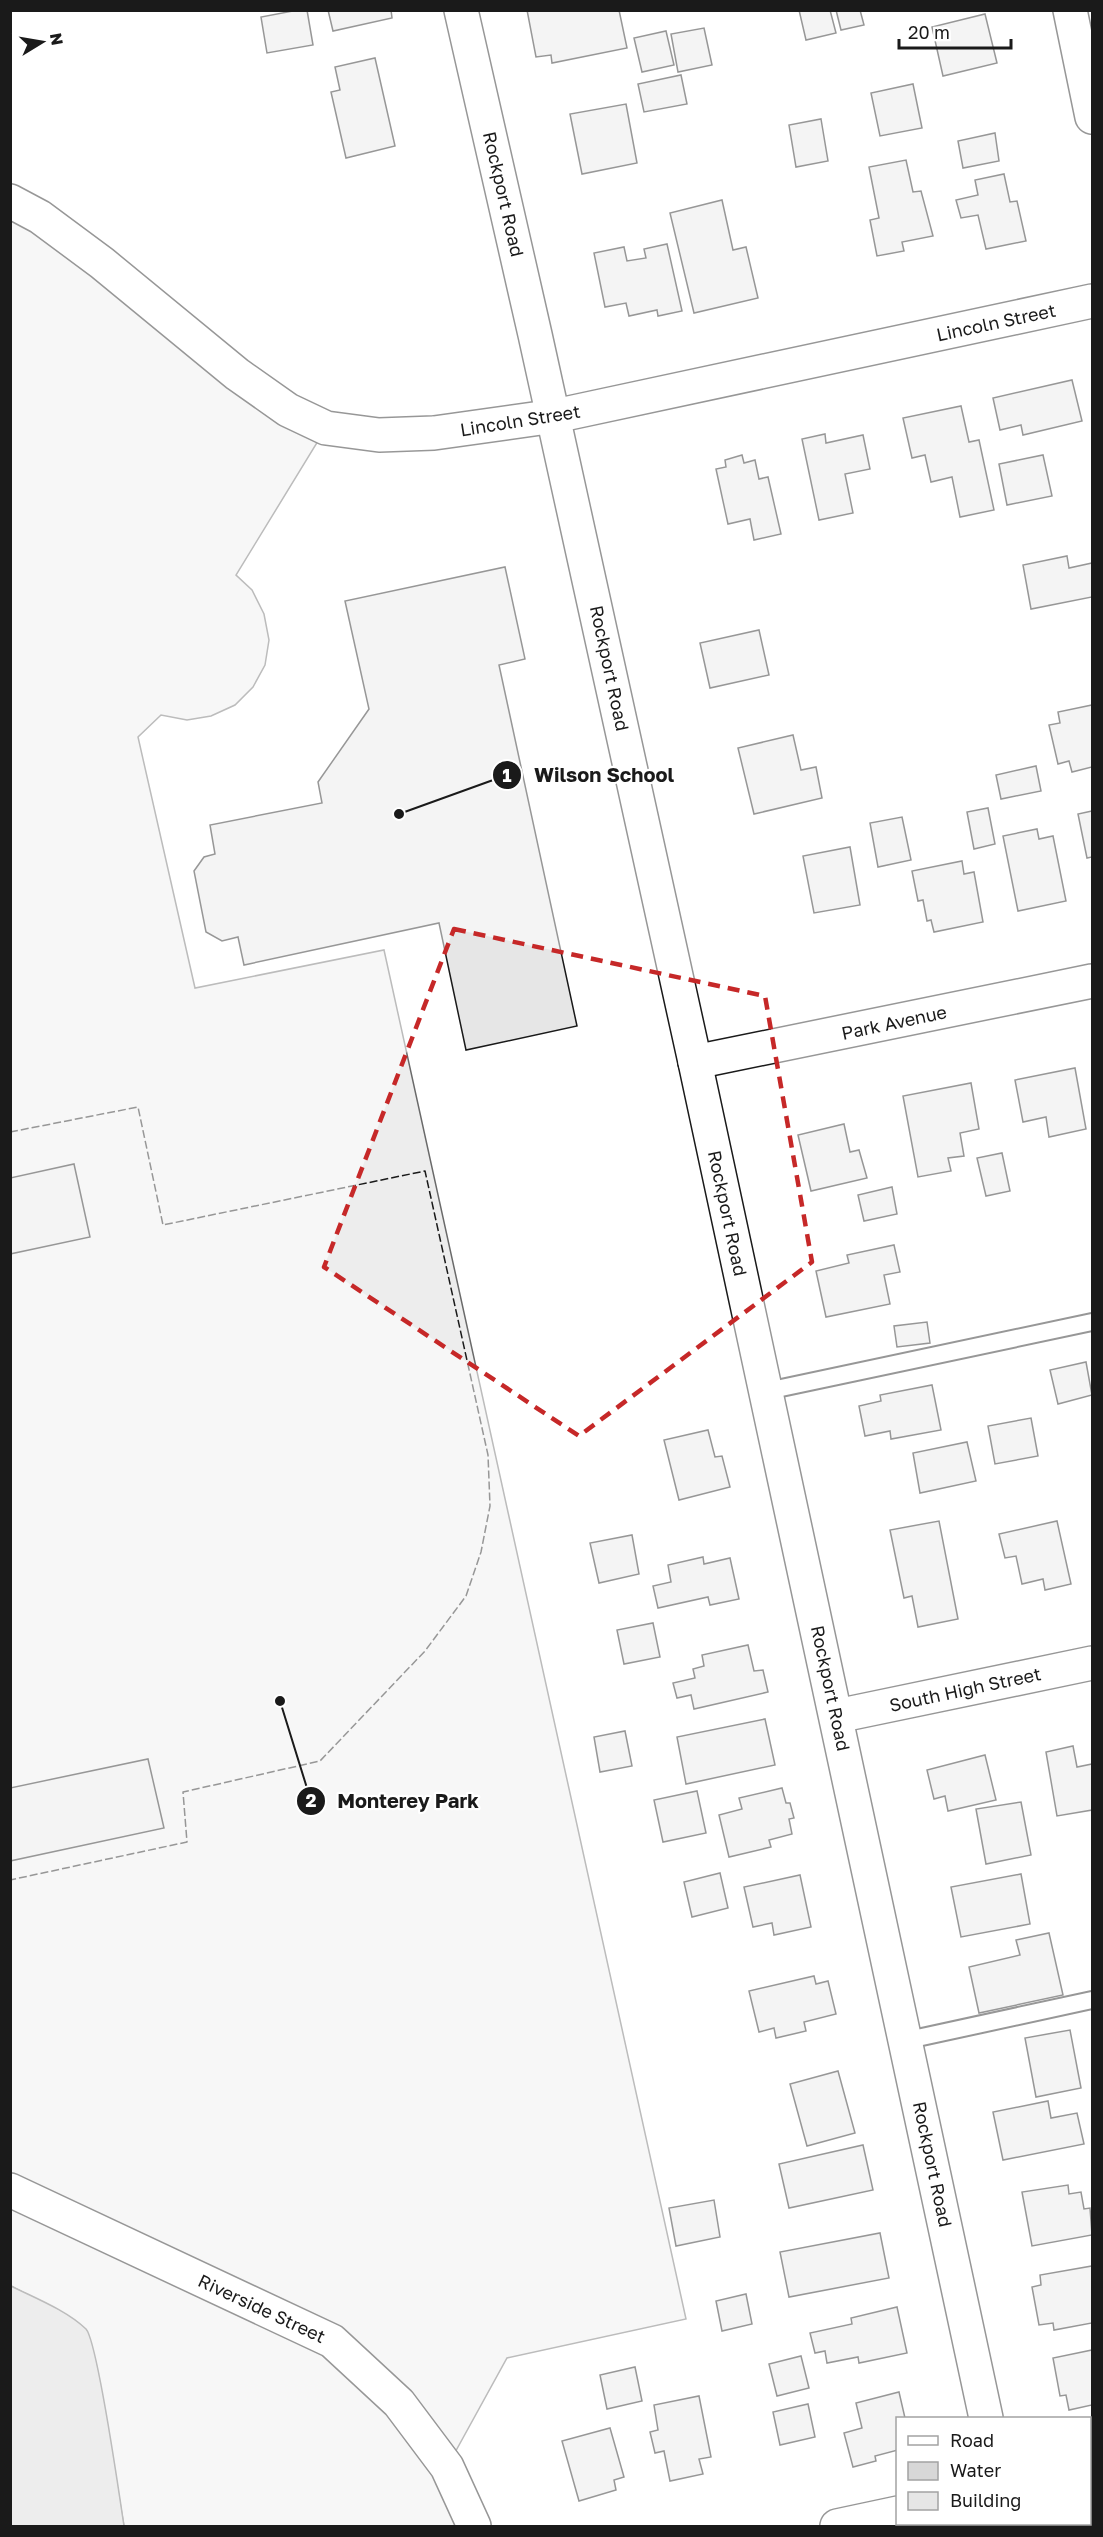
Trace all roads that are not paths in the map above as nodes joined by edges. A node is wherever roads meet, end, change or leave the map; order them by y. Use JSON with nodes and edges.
{"nodes":[{"id":1,"x":461,"y":10,"type":"edge"},
{"id":2,"x":1070,"y":10,"type":"edge"},
{"id":3,"x":1092,"y":117,"type":"edge"},
{"id":4,"x":10,"y":201,"type":"edge"},
{"id":5,"x":1092,"y":301,"type":"edge"},
{"id":6,"x":555,"y":416,"type":"junction"},
{"id":7,"x":1092,"y":981,"type":"edge"},
{"id":8,"x":695,"y":1062,"type":"junction"},
{"id":9,"x":1092,"y":1322,"type":"edge"},
{"id":10,"x":767,"y":1391,"type":"junction"},
{"id":11,"x":1092,"y":1663,"type":"edge"},
{"id":12,"x":837,"y":1716,"type":"junction"},
{"id":13,"x":1092,"y":2000,"type":"edge"},
{"id":14,"x":908,"y":2040,"type":"junction"},
{"id":15,"x":10,"y":2190,"type":"edge"},
{"id":16,"x":986,"y":2417,"type":"edge"},
{"id":17,"x":896,"y":2513,"type":"edge"},
{"id":18,"x":474,"y":2526,"type":"edge"},
{"id":19,"x":837,"y":2526,"type":"edge"}],
"edges":[{"from":1,"to":6,"type":"street","name":"Rockport Road"},
{"from":2,"to":3,"type":"street"},
{"from":4,"to":6,"type":"street","name":"Lincoln Street"},
{"from":5,"to":6,"type":"street","name":"Lincoln Street"},
{"from":6,"to":8,"type":"street","name":"Rockport Road"},
{"from":7,"to":8,"type":"street","name":"Park Avenue"},
{"from":8,"to":10,"type":"street","name":"Rockport Road"},
{"from":9,"to":10,"type":"lane"},
{"from":10,"to":12,"type":"street","name":"Rockport Road"},
{"from":11,"to":12,"type":"street","name":"South High Street"},
{"from":12,"to":14,"type":"street","name":"Rockport Road"},
{"from":13,"to":14,"type":"lane"},
{"from":14,"to":16,"type":"street","name":"Rockport Road"},
{"from":15,"to":18,"type":"street","name":"Riverside Street"},
{"from":17,"to":19,"type":"street"}]}
